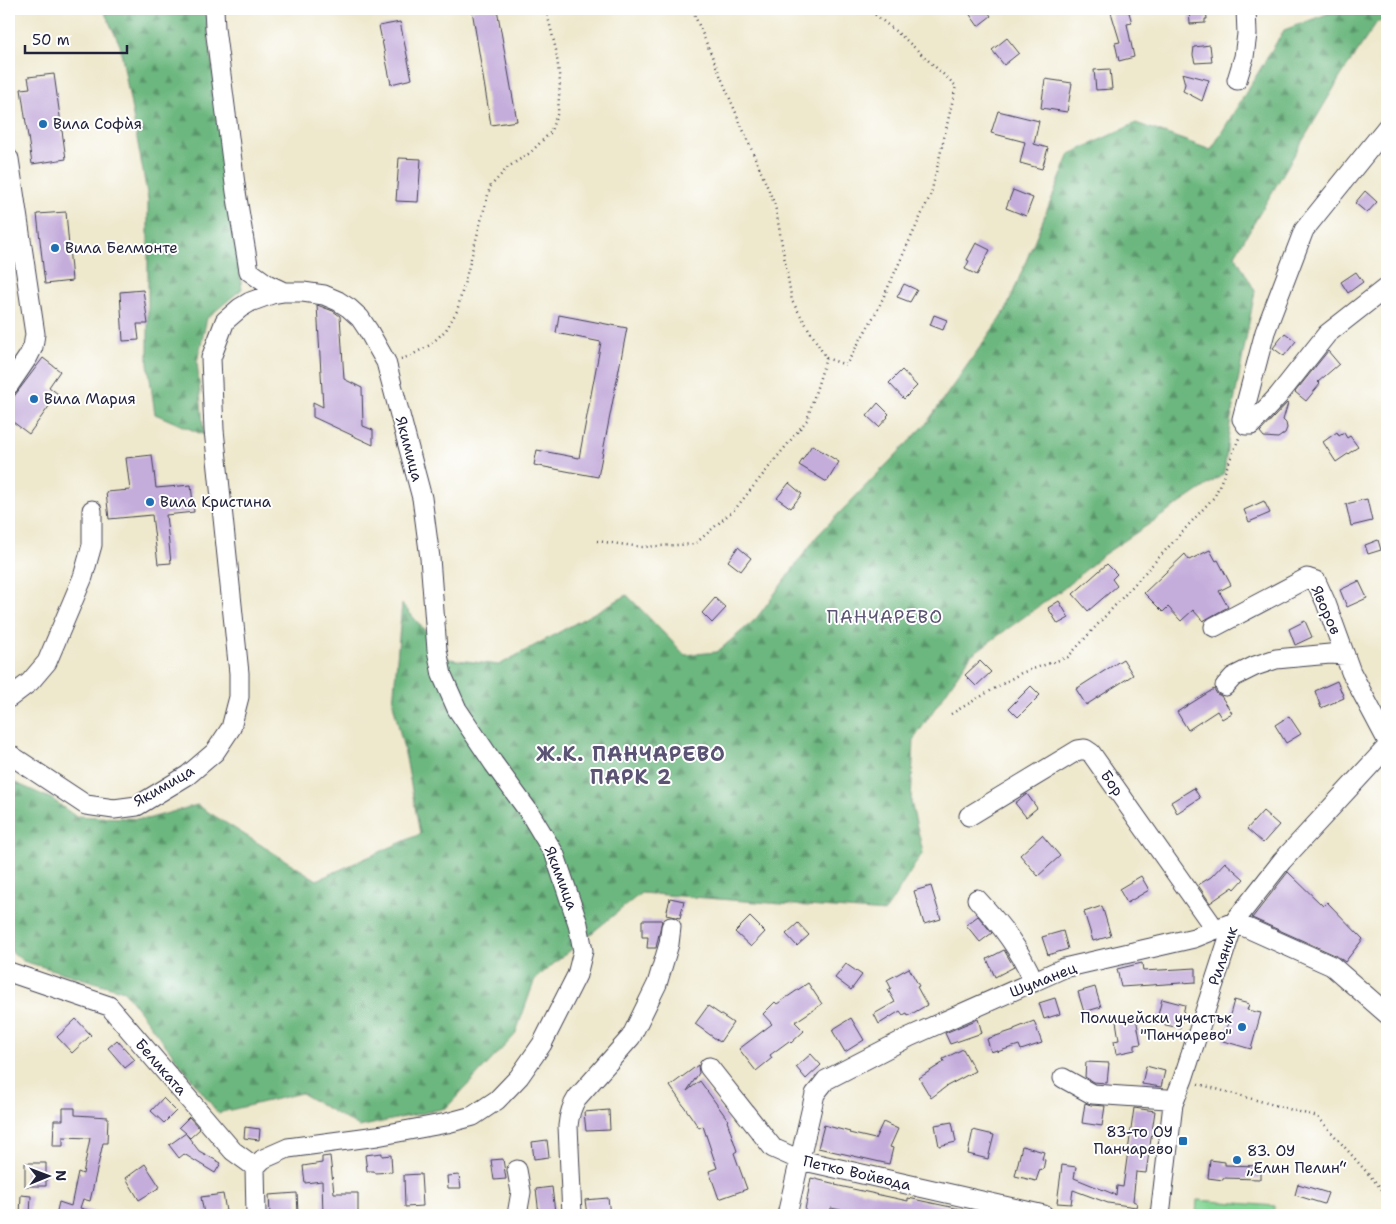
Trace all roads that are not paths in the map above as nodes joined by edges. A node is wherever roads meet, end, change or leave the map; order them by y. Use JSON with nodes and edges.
{"nodes":[{"id":1,"x":214,"y":9,"type":"edge"},
{"id":2,"x":1246,"y":9,"type":"edge"},
{"id":3,"x":1237,"y":80,"type":"dead end"},
{"id":4,"x":1387,"y":127,"type":"edge"},
{"id":5,"x":9,"y":159,"type":"edge"},
{"id":6,"x":1387,"y":287,"type":"edge"},
{"id":7,"x":284,"y":292,"type":"junction"},
{"id":8,"x":9,"y":385,"type":"edge"},
{"id":9,"x":92,"y":510,"type":"dead end"},
{"id":10,"x":1214,"y":627,"type":"dead end"},
{"id":11,"x":1345,"y":654,"type":"junction"},
{"id":12,"x":1225,"y":686,"type":"dead end"},
{"id":13,"x":9,"y":698,"type":"edge"},
{"id":14,"x":1387,"y":740,"type":"edge"},
{"id":15,"x":1387,"y":747,"type":"edge"},
{"id":16,"x":9,"y":754,"type":"edge"},
{"id":17,"x":969,"y":816,"type":"dead end"},
{"id":18,"x":977,"y":899,"type":"dead end"},
{"id":19,"x":1234,"y":922,"type":"junction"},
{"id":20,"x":671,"y":927,"type":"dead end"},
{"id":21,"x":1215,"y":930,"type":"junction"},
{"id":22,"x":9,"y":972,"type":"edge"},
{"id":23,"x":1034,"y":982,"type":"junction"},
{"id":24,"x":1387,"y":1014,"type":"edge"},
{"id":25,"x":709,"y":1066,"type":"dead end"},
{"id":26,"x":1063,"y":1078,"type":"dead end"},
{"id":27,"x":1173,"y":1104,"type":"junction"},
{"id":28,"x":800,"y":1160,"type":"junction"},
{"id":29,"x":255,"y":1167,"type":"junction"},
{"id":30,"x":517,"y":1170,"type":"dead end"},
{"id":31,"x":256,"y":1215,"type":"edge"},
{"id":32,"x":517,"y":1215,"type":"edge"},
{"id":33,"x":572,"y":1215,"type":"edge"},
{"id":34,"x":787,"y":1215,"type":"edge"},
{"id":35,"x":1044,"y":1215,"type":"edge"},
{"id":36,"x":1160,"y":1215,"type":"edge"}],
"edges":[{"from":1,"to":7,"type":"street"},
{"from":2,"to":3,"type":"street"},
{"from":4,"to":6,"type":"street"},
{"from":5,"to":8,"type":"street"},
{"from":7,"to":16,"type":"street","name":"Якимица"},
{"from":7,"to":29,"type":"street","name":"Якимица"},
{"from":9,"to":13,"type":"street"},
{"from":10,"to":11,"type":"street","name":"Яворов"},
{"from":11,"to":12,"type":"street"},
{"from":11,"to":14,"type":"street","name":"Яворов"},
{"from":15,"to":19,"type":"street","name":"Риляник"},
{"from":17,"to":21,"type":"street","name":"Бор"},
{"from":18,"to":23,"type":"street"},
{"from":19,"to":21,"type":"street","name":"Шуманец"},
{"from":19,"to":24,"type":"street"},
{"from":19,"to":27,"type":"street","name":"Риляник"},
{"from":20,"to":33,"type":"street"},
{"from":21,"to":23,"type":"street","name":"Шуманец"},
{"from":22,"to":29,"type":"street","name":"Беликата"},
{"from":23,"to":28,"type":"street","name":"Шуманец"},
{"from":25,"to":28,"type":"street","name":"Петко Войвода"},
{"from":26,"to":27,"type":"street"},
{"from":27,"to":36,"type":"street","name":"Риляник"},
{"from":28,"to":34,"type":"street","name":"Шуманец"},
{"from":28,"to":35,"type":"street","name":"Петко Войвода"},
{"from":29,"to":31,"type":"street"},
{"from":30,"to":32,"type":"street"}]}
